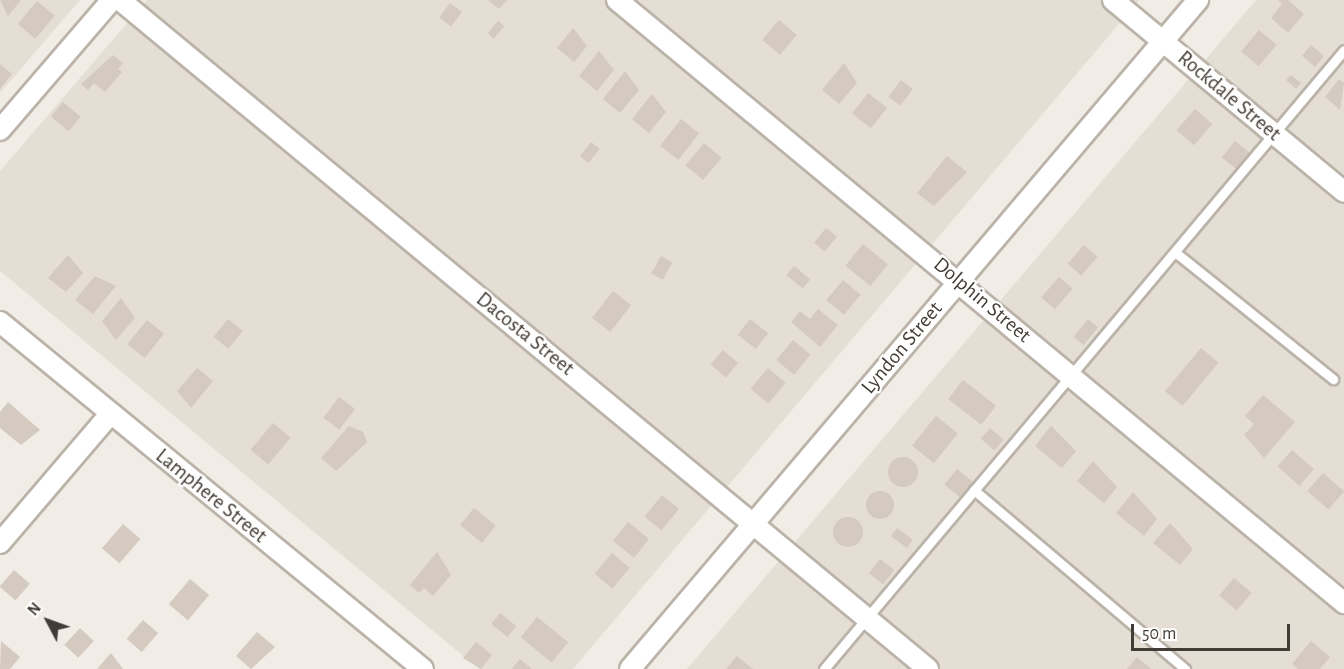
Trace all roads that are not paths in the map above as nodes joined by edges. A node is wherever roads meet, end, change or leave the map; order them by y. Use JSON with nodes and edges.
{"nodes":[{"id":1,"x":112,"y":0,"type":"edge"},
{"id":2,"x":120,"y":0,"type":"edge"},
{"id":3,"x":617,"y":0,"type":"edge"},
{"id":4,"x":1113,"y":0,"type":"edge"},
{"id":5,"x":1198,"y":0,"type":"edge"},
{"id":6,"x":1163,"y":41,"type":"junction"},
{"id":7,"x":1344,"y":50,"type":"edge"},
{"id":8,"x":0,"y":130,"type":"edge"},
{"id":9,"x":1274,"y":134,"type":"junction"},
{"id":10,"x":1344,"y":192,"type":"edge"},
{"id":11,"x":1175,"y":252,"type":"junction"},
{"id":12,"x":958,"y":281,"type":"junction"},
{"id":13,"x":0,"y":322,"type":"edge"},
{"id":14,"x":1071,"y":375,"type":"junction"},
{"id":15,"x":1333,"y":379,"type":"dead end"},
{"id":16,"x":110,"y":414,"type":"junction"},
{"id":17,"x":974,"y":490,"type":"junction"},
{"id":18,"x":754,"y":523,"type":"junction"},
{"id":19,"x":0,"y":543,"type":"edge"},
{"id":20,"x":1344,"y":603,"type":"edge"},
{"id":21,"x":868,"y":617,"type":"junction"},
{"id":22,"x":423,"y":669,"type":"edge"},
{"id":23,"x":630,"y":669,"type":"edge"},
{"id":24,"x":824,"y":669,"type":"edge"},
{"id":25,"x":928,"y":669,"type":"edge"},
{"id":26,"x":1185,"y":669,"type":"edge"}],
"edges":[{"from":1,"to":8,"type":"street"},
{"from":2,"to":18,"type":"street","name":"Dacosta Street"},
{"from":3,"to":12,"type":"street","name":"Dolphin Street"},
{"from":4,"to":6,"type":"street","name":"Rockdale Street"},
{"from":5,"to":6,"type":"street","name":"Lyndon Street"},
{"from":6,"to":9,"type":"street","name":"Rockdale Street"},
{"from":6,"to":12,"type":"street","name":"Lyndon Street"},
{"from":7,"to":9,"type":"lane"},
{"from":9,"to":10,"type":"street","name":"Rockdale Street"},
{"from":9,"to":11,"type":"lane"},
{"from":11,"to":14,"type":"lane"},
{"from":11,"to":15,"type":"lane"},
{"from":12,"to":14,"type":"street","name":"Dolphin Street"},
{"from":12,"to":18,"type":"street","name":"Lyndon Street"},
{"from":13,"to":16,"type":"street","name":"Lamphere Street"},
{"from":14,"to":17,"type":"lane"},
{"from":14,"to":20,"type":"street","name":"Dolphin Street"},
{"from":16,"to":19,"type":"street"},
{"from":16,"to":22,"type":"street","name":"Lamphere Street"},
{"from":17,"to":21,"type":"lane"},
{"from":17,"to":26,"type":"lane"},
{"from":18,"to":21,"type":"street","name":"Dacosta Street"},
{"from":18,"to":23,"type":"street","name":"Lyndon Street"},
{"from":21,"to":24,"type":"lane"},
{"from":21,"to":25,"type":"street","name":"Dacosta Street"}]}
